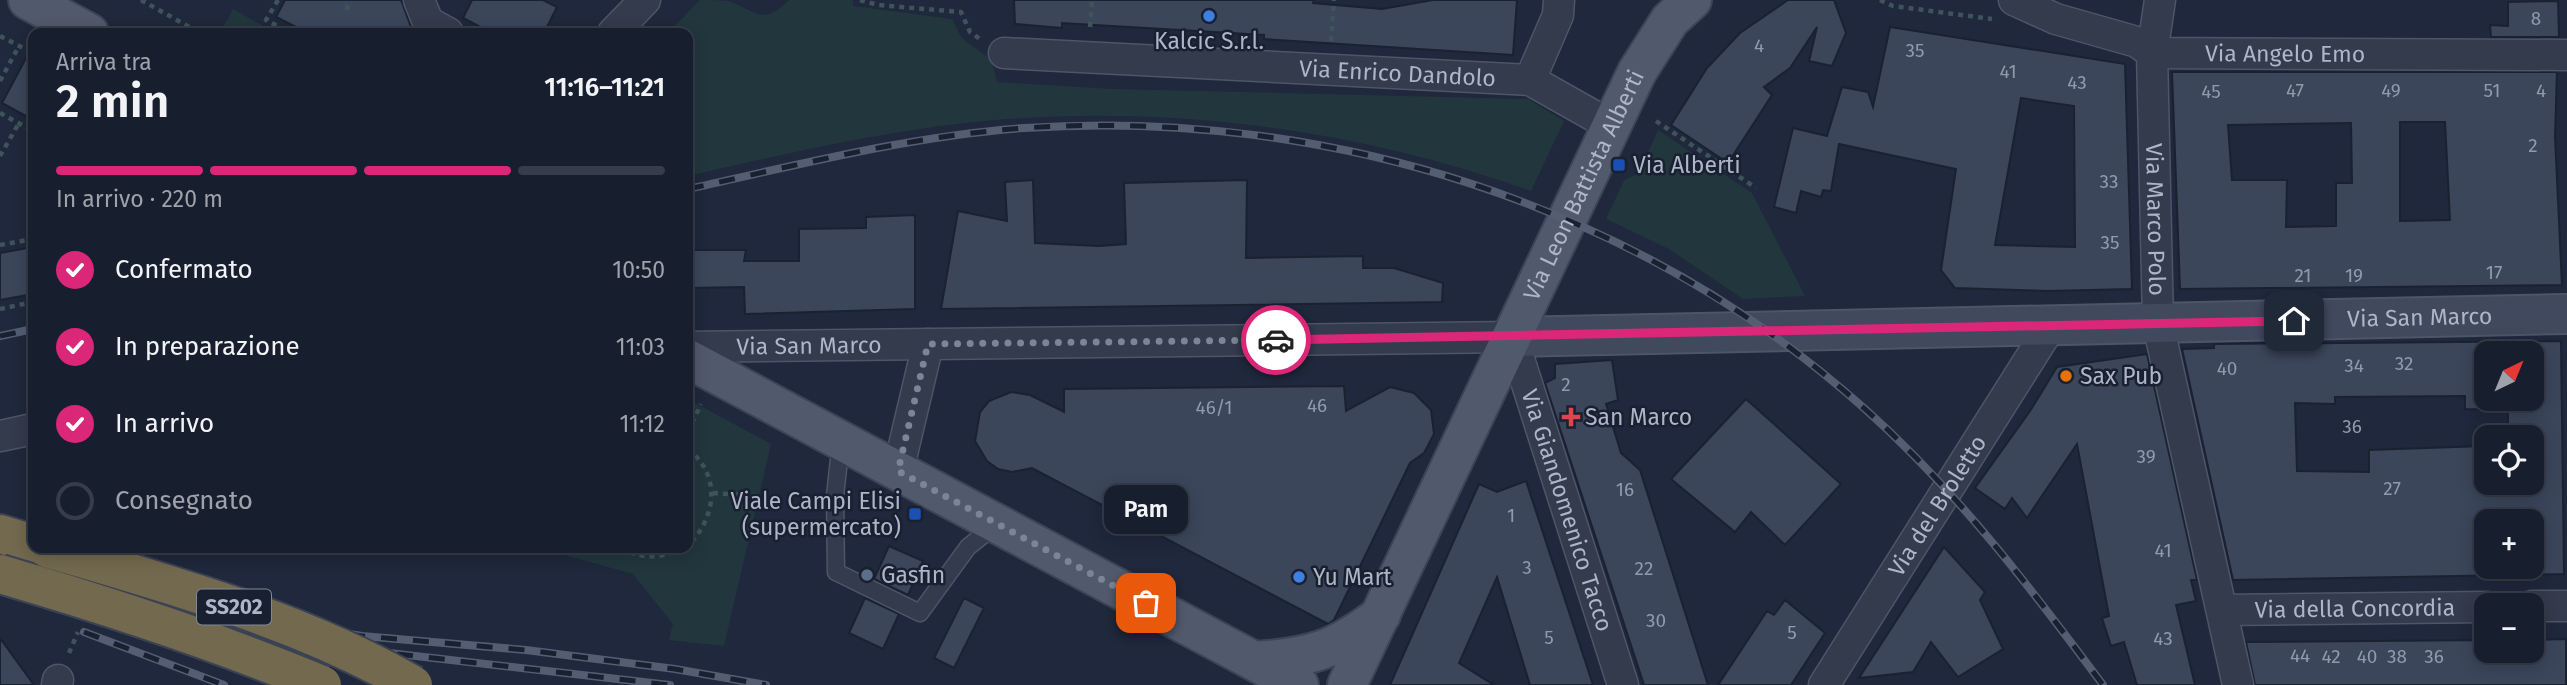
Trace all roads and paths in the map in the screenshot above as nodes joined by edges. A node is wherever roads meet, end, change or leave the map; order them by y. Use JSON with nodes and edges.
{"nodes":[{"id":1,"x":28,"y":0,"type":"edge"},
{"id":2,"x":141,"y":0,"type":"edge"},
{"id":3,"x":278,"y":0,"type":"edge"},
{"id":4,"x":348,"y":0,"type":"edge"},
{"id":5,"x":419,"y":0,"type":"edge"},
{"id":6,"x":645,"y":0,"type":"edge"},
{"id":7,"x":860,"y":0,"type":"edge"},
{"id":8,"x":1334,"y":0,"type":"edge"},
{"id":9,"x":1559,"y":0,"type":"edge"},
{"id":10,"x":1692,"y":0,"type":"edge"},
{"id":11,"x":1880,"y":0,"type":"edge"},
{"id":12,"x":2160,"y":0,"type":"edge"},
{"id":13,"x":347,"y":10,"type":"dead end"},
{"id":14,"x":2005,"y":10,"type":"edge"},
{"id":15,"x":80,"y":28,"type":"edge"},
{"id":16,"x":191,"y":28,"type":"edge"},
{"id":17,"x":281,"y":28,"type":"edge"},
{"id":18,"x":439,"y":28,"type":"edge"},
{"id":19,"x":618,"y":28,"type":"edge"},
{"id":20,"x":0,"y":36,"type":"edge"},
{"id":21,"x":19,"y":46,"type":"junction"},
{"id":22,"x":28,"y":50,"type":"edge"},
{"id":23,"x":1004,"y":53,"type":"joint"},
{"id":24,"x":2152,"y":53,"type":"junction"},
{"id":25,"x":2567,"y":55,"type":"edge"},
{"id":26,"x":1330,"y":70,"type":"junction"},
{"id":27,"x":1530,"y":80,"type":"junction"},
{"id":28,"x":0,"y":81,"type":"edge"},
{"id":29,"x":0,"y":113,"type":"edge"},
{"id":30,"x":1656,"y":121,"type":"dead end"},
{"id":31,"x":19,"y":122,"type":"junction"},
{"id":32,"x":1610,"y":125,"type":"junction"},
{"id":33,"x":28,"y":128,"type":"edge"},
{"id":34,"x":0,"y":156,"type":"edge"},
{"id":35,"x":1756,"y":188,"type":"dead end"},
{"id":36,"x":28,"y":240,"type":"edge"},
{"id":37,"x":0,"y":245,"type":"edge"},
{"id":38,"x":28,"y":303,"type":"edge"},
{"id":39,"x":0,"y":309,"type":"edge"},
{"id":40,"x":2567,"y":314,"type":"edge"},
{"id":41,"x":2158,"y":324,"type":"junction"},
{"id":42,"x":2050,"y":327,"type":"junction"},
{"id":43,"x":1512,"y":337,"type":"junction"},
{"id":44,"x":928,"y":344,"type":"junction"},
{"id":45,"x":693,"y":347,"type":"edge"},
{"id":46,"x":693,"y":362,"type":"edge"},
{"id":47,"x":703,"y":398,"type":"dead end"},
{"id":48,"x":693,"y":421,"type":"edge"},
{"id":49,"x":28,"y":430,"type":"edge"},
{"id":50,"x":0,"y":436,"type":"edge"},
{"id":51,"x":841,"y":441,"type":"junction"},
{"id":52,"x":693,"y":453,"type":"edge"},
{"id":53,"x":898,"y":471,"type":"junction"},
{"id":54,"x":713,"y":493,"type":"junction"},
{"id":55,"x":759,"y":496,"type":"dead end"},
{"id":56,"x":997,"y":523,"type":"junction"},
{"id":57,"x":0,"y":534,"type":"edge"},
{"id":58,"x":693,"y":540,"type":"edge"},
{"id":59,"x":28,"y":542,"type":"edge"},
{"id":60,"x":63,"y":553,"type":"edge"},
{"id":61,"x":637,"y":553,"type":"edge"},
{"id":62,"x":674,"y":553,"type":"edge"},
{"id":63,"x":0,"y":574,"type":"edge"},
{"id":64,"x":2544,"y":606,"type":"edge"},
{"id":65,"x":2567,"y":606,"type":"edge"},
{"id":66,"x":2474,"y":607,"type":"edge"},
{"id":67,"x":2224,"y":610,"type":"junction"},
{"id":68,"x":1383,"y":614,"type":"junction"},
{"id":69,"x":1255,"y":661,"type":"junction"},
{"id":70,"x":322,"y":685,"type":"edge"},
{"id":71,"x":413,"y":685,"type":"edge"},
{"id":72,"x":1299,"y":685,"type":"edge"},
{"id":73,"x":1348,"y":685,"type":"edge"},
{"id":74,"x":1623,"y":685,"type":"edge"},
{"id":75,"x":1824,"y":685,"type":"edge"},
{"id":76,"x":2238,"y":685,"type":"edge"}],
"edges":[{"from":1,"to":15,"type":"main road"},
{"from":2,"to":16,"type":"path"},
{"from":3,"to":17,"type":"path"},
{"from":4,"to":13,"type":"path"},
{"from":5,"to":18,"type":"street"},
{"from":6,"to":19,"type":"street"},
{"from":7,"to":23,"type":"path"},
{"from":8,"to":26,"type":"path"},
{"from":9,"to":27,"type":"street"},
{"from":10,"to":32,"type":"main road","name":"Via Leon Battista Alberti"},
{"from":11,"to":14,"type":"path"},
{"from":12,"to":24,"type":"street","name":"Via Marco Polo"},
{"from":14,"to":24,"type":"street","name":"Via Angelo Emo"},
{"from":20,"to":21,"type":"path"},
{"from":21,"to":22,"type":"path"},
{"from":21,"to":28,"type":"path"},
{"from":23,"to":26,"type":"street","name":"Via Enrico Dandolo"},
{"from":24,"to":25,"type":"street","name":"Via Angelo Emo"},
{"from":24,"to":41,"type":"street","name":"Via Marco Polo"},
{"from":26,"to":27,"type":"street","name":"Via Enrico Dandolo"},
{"from":27,"to":32,"type":"street","name":"Via Enrico Dandolo"},
{"from":29,"to":31,"type":"path"},
{"from":30,"to":35,"type":"path"},
{"from":31,"to":33,"type":"path"},
{"from":31,"to":34,"type":"path"},
{"from":32,"to":43,"type":"main road","name":"Via Leon Battista Alberti"},
{"from":36,"to":37,"type":"path"},
{"from":38,"to":39,"type":"path"},
{"from":40,"to":41,"type":"street","name":"Via San Marco"},
{"from":41,"to":42,"type":"street","name":"Via San Marco"},
{"from":41,"to":67,"type":"street","name":"Via Marco Polo"},
{"from":42,"to":43,"type":"street","name":"Via San Marco"},
{"from":42,"to":75,"type":"street","name":"Via del Broletto"},
{"from":43,"to":44,"type":"street","name":"Via San Marco"},
{"from":43,"to":68,"type":"main road","name":"Via Leon Battista Alberti"},
{"from":43,"to":74,"type":"street","name":"Via Giandomenico Tacco"},
{"from":44,"to":45,"type":"street","name":"Via San Marco"},
{"from":44,"to":53,"type":"street"},
{"from":46,"to":51,"type":"main road"},
{"from":47,"to":48,"type":"path"},
{"from":49,"to":50,"type":"street"},
{"from":51,"to":53,"type":"main road"},
{"from":51,"to":56,"type":"lane"},
{"from":52,"to":54,"type":"path"},
{"from":53,"to":56,"type":"main road"},
{"from":54,"to":55,"type":"path"},
{"from":54,"to":58,"type":"path"},
{"from":56,"to":69,"type":"main road"},
{"from":57,"to":59,"type":"highway"},
{"from":60,"to":71,"type":"highway","number":"SS202","bridge":true},
{"from":61,"to":62,"type":"path"},
{"from":63,"to":70,"type":"highway","number":"SS202","bridge":true},
{"from":64,"to":65,"type":"street"},
{"from":66,"to":67,"type":"street","name":"Via della Concordia"},
{"from":67,"to":76,"type":"street","name":"Via Marco Polo"},
{"from":68,"to":69,"type":"main road"},
{"from":68,"to":73,"type":"main road","name":"Via Leon Battista Alberti"},
{"from":69,"to":72,"type":"main road"}]}
